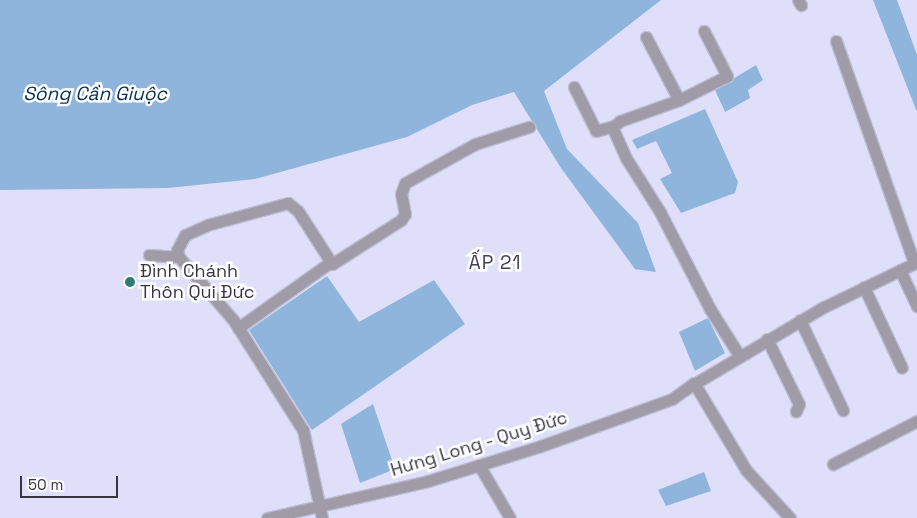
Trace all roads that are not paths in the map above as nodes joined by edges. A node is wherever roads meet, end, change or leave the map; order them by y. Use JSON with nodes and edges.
{"nodes":[{"id":1,"x":704,"y":31,"type":"dead end"},
{"id":2,"x":646,"y":37,"type":"dead end"},
{"id":3,"x":836,"y":41,"type":"dead end"},
{"id":4,"x":574,"y":87,"type":"dead end"},
{"id":5,"x":679,"y":100,"type":"junction"},
{"id":6,"x":614,"y":126,"type":"junction"},
{"id":7,"x":529,"y":127,"type":"dead end"},
{"id":8,"x":149,"y":255,"type":"dead end"},
{"id":9,"x":178,"y":257,"type":"junction"},
{"id":10,"x":916,"y":262,"type":"edge"},
{"id":11,"x":329,"y":263,"type":"junction"},
{"id":12,"x":900,"y":270,"type":"junction"},
{"id":13,"x":864,"y":287,"type":"junction"},
{"id":14,"x":917,"y":306,"type":"edge"},
{"id":15,"x":800,"y":320,"type":"junction"},
{"id":16,"x":238,"y":328,"type":"junction"},
{"id":17,"x":767,"y":339,"type":"junction"},
{"id":18,"x":740,"y":355,"type":"junction"},
{"id":19,"x":902,"y":368,"type":"dead end"},
{"id":20,"x":689,"y":386,"type":"junction"},
{"id":21,"x":844,"y":410,"type":"dead end"},
{"id":22,"x":796,"y":411,"type":"dead end"},
{"id":23,"x":917,"y":421,"type":"edge"},
{"id":24,"x":833,"y":464,"type":"dead end"},
{"id":25,"x":479,"y":465,"type":"junction"},
{"id":26,"x":318,"y":506,"type":"junction"},
{"id":27,"x":267,"y":518,"type":"edge"},
{"id":28,"x":322,"y":518,"type":"edge"},
{"id":29,"x":510,"y":518,"type":"edge"},
{"id":30,"x":790,"y":518,"type":"edge"}],
"edges":[{"from":1,"to":5,"type":"street"},
{"from":2,"to":5,"type":"street"},
{"from":3,"to":10,"type":"street"},
{"from":4,"to":6,"type":"street"},
{"from":5,"to":6,"type":"street"},
{"from":6,"to":18,"type":"street"},
{"from":7,"to":11,"type":"street"},
{"from":8,"to":9,"type":"street"},
{"from":9,"to":11,"type":"street"},
{"from":9,"to":16,"type":"street"},
{"from":10,"to":12,"type":"street","name":"Hưng Long - Quy Đức"},
{"from":11,"to":16,"type":"street"},
{"from":12,"to":13,"type":"street","name":"Hưng Long - Quy Đức"},
{"from":12,"to":14,"type":"street"},
{"from":13,"to":15,"type":"street","name":"Hưng Long - Quy Đức"},
{"from":13,"to":19,"type":"street"},
{"from":15,"to":17,"type":"street","name":"Hưng Long - Quy Đức"},
{"from":15,"to":21,"type":"street"},
{"from":16,"to":26,"type":"street"},
{"from":17,"to":18,"type":"street","name":"Hưng Long - Quy Đức"},
{"from":17,"to":22,"type":"street"},
{"from":18,"to":20,"type":"street","name":"Hưng Long - Quy Đức"},
{"from":20,"to":25,"type":"street","name":"Hưng Long - Quy Đức"},
{"from":20,"to":30,"type":"street"},
{"from":23,"to":24,"type":"street"},
{"from":25,"to":26,"type":"street","name":"Hưng Long - Quy Đức"},
{"from":25,"to":29,"type":"street"},
{"from":26,"to":27,"type":"street","name":"Hưng Long - Quy Đức"},
{"from":26,"to":28,"type":"street"}]}
